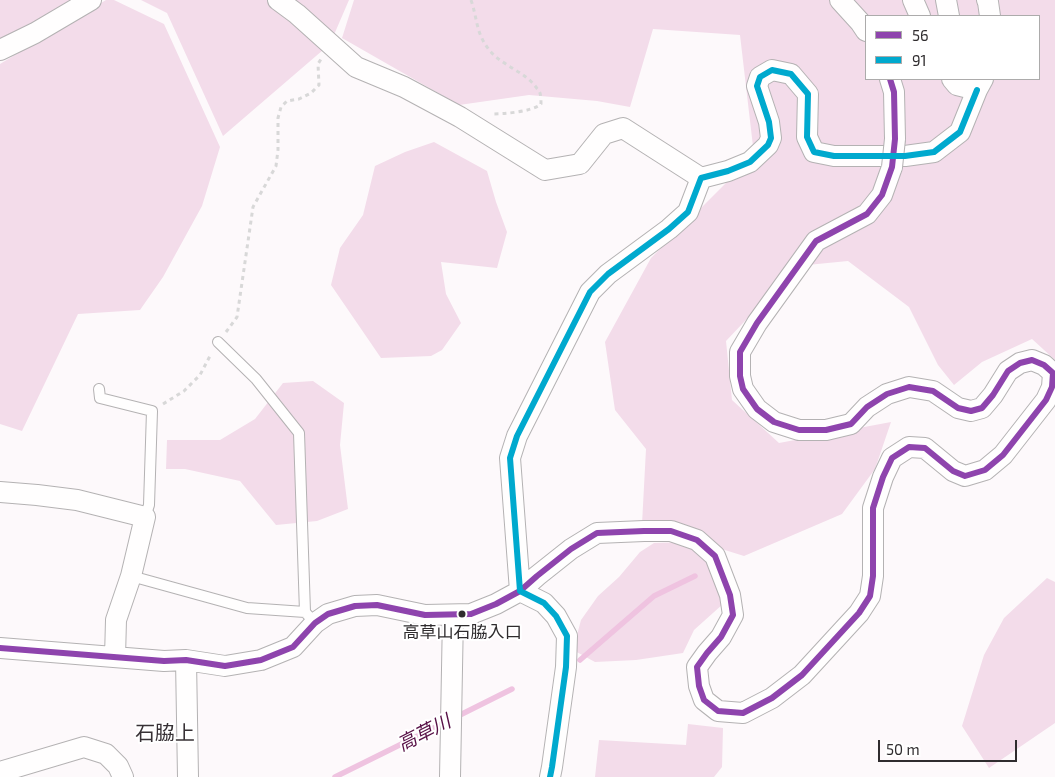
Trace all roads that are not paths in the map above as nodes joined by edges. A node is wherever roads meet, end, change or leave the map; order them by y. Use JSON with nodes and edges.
{"nodes":[{"id":1,"x":91,"y":0,"type":"edge"},
{"id":2,"x":278,"y":0,"type":"edge"},
{"id":3,"x":840,"y":0,"type":"edge"},
{"id":4,"x":914,"y":0,"type":"edge"},
{"id":5,"x":946,"y":0,"type":"edge"},
{"id":6,"x":987,"y":0,"type":"edge"},
{"id":7,"x":920,"y":15,"type":"edge"},
{"id":8,"x":949,"y":15,"type":"edge"},
{"id":9,"x":990,"y":15,"type":"edge"},
{"id":10,"x":865,"y":30,"type":"edge"},
{"id":11,"x":0,"y":50,"type":"edge"},
{"id":12,"x":890,"y":80,"type":"edge"},
{"id":13,"x":953,"y":80,"type":"edge"},
{"id":14,"x":980,"y":84,"type":"edge"},
{"id":15,"x":701,"y":178,"type":"junction"},
{"id":16,"x":218,"y":342,"type":"road end"},
{"id":17,"x":99,"y":389,"type":"dead end"},
{"id":18,"x":0,"y":492,"type":"edge"},
{"id":19,"x":146,"y":517,"type":"junction"},
{"id":20,"x":130,"y":576,"type":"junction"},
{"id":21,"x":520,"y":591,"type":"junction"},
{"id":22,"x":453,"y":615,"type":"junction"},
{"id":23,"x":310,"y":618,"type":"junction"},
{"id":24,"x":0,"y":648,"type":"edge"},
{"id":25,"x":115,"y":657,"type":"junction"},
{"id":26,"x":186,"y":660,"type":"junction"},
{"id":27,"x":0,"y":772,"type":"edge"},
{"id":28,"x":123,"y":777,"type":"edge"},
{"id":29,"x":188,"y":777,"type":"edge"},
{"id":30,"x":450,"y":777,"type":"edge"},
{"id":31,"x":550,"y":777,"type":"edge"}],
"edges":[{"from":1,"to":11,"type":"street"},
{"from":2,"to":15,"type":"street"},
{"from":3,"to":10,"type":"street"},
{"from":4,"to":7,"type":"street"},
{"from":5,"to":8,"type":"street"},
{"from":6,"to":9,"type":"street"},
{"from":12,"to":21,"type":"street","bridge":true},
{"from":13,"to":14,"type":"street"},
{"from":14,"to":15,"type":"street"},
{"from":15,"to":21,"type":"street"},
{"from":16,"to":23,"type":"lane"},
{"from":17,"to":19,"type":"lane"},
{"from":18,"to":19,"type":"street"},
{"from":19,"to":20,"type":"street"},
{"from":20,"to":23,"type":"lane"},
{"from":20,"to":25,"type":"street"},
{"from":21,"to":22,"type":"street"},
{"from":21,"to":31,"type":"street"},
{"from":22,"to":23,"type":"street"},
{"from":22,"to":30,"type":"street"},
{"from":23,"to":26,"type":"street"},
{"from":24,"to":25,"type":"street"},
{"from":25,"to":26,"type":"street"},
{"from":26,"to":29,"type":"street"},
{"from":27,"to":28,"type":"street"}]}
